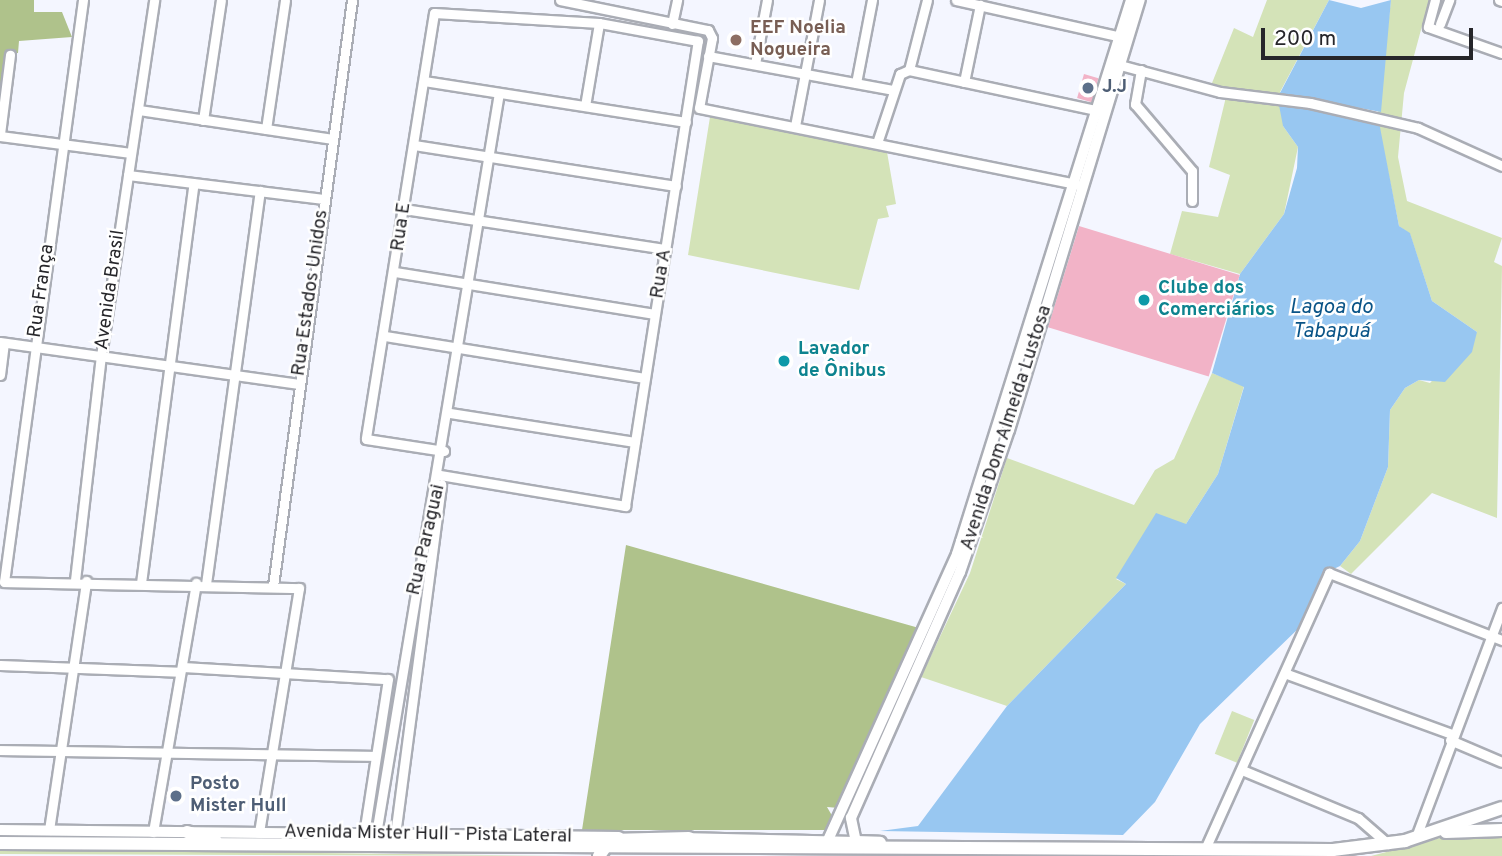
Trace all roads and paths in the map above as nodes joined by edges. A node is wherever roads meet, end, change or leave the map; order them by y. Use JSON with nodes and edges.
{"nodes":[{"id":1,"x":83,"y":0,"type":"edge"},
{"id":2,"x":154,"y":0,"type":"edge"},
{"id":3,"x":221,"y":0,"type":"edge"},
{"id":4,"x":285,"y":0,"type":"edge"},
{"id":5,"x":352,"y":0,"type":"edge"},
{"id":6,"x":560,"y":0,"type":"edge"},
{"id":7,"x":624,"y":0,"type":"edge"},
{"id":8,"x":677,"y":0,"type":"edge"},
{"id":9,"x":767,"y":0,"type":"edge"},
{"id":10,"x":820,"y":0,"type":"edge"},
{"id":11,"x":872,"y":0,"type":"edge"},
{"id":12,"x":927,"y":0,"type":"edge"},
{"id":13,"x":956,"y":0,"type":"edge"},
{"id":14,"x":1131,"y":0,"type":"edge"},
{"id":15,"x":1140,"y":0,"type":"edge"},
{"id":16,"x":1435,"y":0,"type":"edge"},
{"id":17,"x":1449,"y":0,"type":"edge"},
{"id":18,"x":571,"y":1,"type":"edge"},
{"id":19,"x":980,"y":5,"type":"junction"},
{"id":20,"x":621,"y":13,"type":"junction"},
{"id":21,"x":599,"y":23,"type":"junction"},
{"id":22,"x":672,"y":24,"type":"junction"},
{"id":23,"x":1440,"y":24,"type":"dead end"},
{"id":24,"x":1121,"y":37,"type":"junction"},
{"id":25,"x":1502,"y":52,"type":"edge"},
{"id":26,"x":10,"y":55,"type":"dead end"},
{"id":27,"x":708,"y":56,"type":"junction"},
{"id":28,"x":755,"y":64,"type":"junction"},
{"id":29,"x":1120,"y":65,"type":"junction"},
{"id":30,"x":1141,"y":69,"type":"junction"},
{"id":31,"x":909,"y":70,"type":"junction"},
{"id":32,"x":805,"y":74,"type":"junction"},
{"id":33,"x":424,"y":81,"type":"junction"},
{"id":34,"x":964,"y":82,"type":"junction"},
{"id":35,"x":856,"y":83,"type":"junction"},
{"id":36,"x":894,"y":90,"type":"junction"},
{"id":37,"x":499,"y":93,"type":"junction"},
{"id":38,"x":585,"y":106,"type":"junction"},
{"id":39,"x":138,"y":110,"type":"junction"},
{"id":40,"x":1103,"y":112,"type":"junction"},
{"id":41,"x":203,"y":120,"type":"junction"},
{"id":42,"x":686,"y":122,"type":"junction"},
{"id":43,"x":795,"y":126,"type":"junction"},
{"id":44,"x":266,"y":129,"type":"junction"},
{"id":45,"x":0,"y":135,"type":"edge"},
{"id":46,"x":333,"y":139,"type":"junction"},
{"id":47,"x":877,"y":143,"type":"junction"},
{"id":48,"x":63,"y":144,"type":"junction"},
{"id":49,"x":414,"y":145,"type":"junction"},
{"id":50,"x":131,"y":153,"type":"junction"},
{"id":51,"x":489,"y":157,"type":"junction"},
{"id":52,"x":1502,"y":166,"type":"edge"},
{"id":53,"x":128,"y":175,"type":"junction"},
{"id":54,"x":194,"y":183,"type":"junction"},
{"id":55,"x":1076,"y":184,"type":"junction"},
{"id":56,"x":676,"y":186,"type":"junction"},
{"id":57,"x":260,"y":191,"type":"junction"},
{"id":58,"x":324,"y":200,"type":"junction"},
{"id":59,"x":1192,"y":201,"type":"dead end"},
{"id":60,"x":404,"y":209,"type":"junction"},
{"id":61,"x":480,"y":220,"type":"junction"},
{"id":62,"x":666,"y":249,"type":"junction"},
{"id":63,"x":395,"y":272,"type":"junction"},
{"id":64,"x":470,"y":284,"type":"junction"},
{"id":65,"x":655,"y":314,"type":"junction"},
{"id":66,"x":385,"y":336,"type":"junction"},
{"id":67,"x":2,"y":343,"type":"edge"},
{"id":68,"x":34,"y":347,"type":"junction"},
{"id":69,"x":460,"y":348,"type":"junction"},
{"id":70,"x":101,"y":356,"type":"junction"},
{"id":71,"x":169,"y":366,"type":"junction"},
{"id":72,"x":0,"y":375,"type":"edge"},
{"id":73,"x":234,"y":375,"type":"junction"},
{"id":74,"x":645,"y":379,"type":"junction"},
{"id":75,"x":299,"y":384,"type":"junction"},
{"id":76,"x":1018,"y":387,"type":"junction"},
{"id":77,"x":450,"y":413,"type":"junction"},
{"id":78,"x":635,"y":442,"type":"junction"},
{"id":79,"x":444,"y":451,"type":"junction"},
{"id":80,"x":440,"y":475,"type":"junction"},
{"id":81,"x":81,"y":580,"type":"junction"},
{"id":82,"x":141,"y":583,"type":"junction"},
{"id":83,"x":201,"y":583,"type":"junction"},
{"id":84,"x":273,"y":586,"type":"junction"},
{"id":85,"x":1502,"y":608,"type":"edge"},
{"id":86,"x":1490,"y":635,"type":"junction"},
{"id":87,"x":1502,"y":640,"type":"edge"},
{"id":88,"x":0,"y":665,"type":"edge"},
{"id":89,"x":75,"y":668,"type":"junction"},
{"id":90,"x":181,"y":669,"type":"junction"},
{"id":91,"x":286,"y":672,"type":"junction"},
{"id":92,"x":1287,"y":674,"type":"junction"},
{"id":93,"x":1451,"y":737,"type":"junction"},
{"id":94,"x":0,"y":750,"type":"edge"},
{"id":95,"x":61,"y":751,"type":"junction"},
{"id":96,"x":166,"y":753,"type":"junction"},
{"id":97,"x":271,"y":755,"type":"junction"},
{"id":98,"x":374,"y":756,"type":"junction"},
{"id":99,"x":1502,"y":762,"type":"edge"},
{"id":100,"x":1242,"y":770,"type":"junction"},
{"id":101,"x":1502,"y":808,"type":"edge"},
{"id":102,"x":847,"y":816,"type":"junction"},
{"id":103,"x":0,"y":830,"type":"edge"},
{"id":104,"x":50,"y":830,"type":"junction"},
{"id":105,"x":1502,"y":830,"type":"edge"},
{"id":106,"x":153,"y":832,"type":"junction"},
{"id":107,"x":187,"y":832,"type":"junction"},
{"id":108,"x":259,"y":833,"type":"junction"},
{"id":109,"x":364,"y":834,"type":"junction"},
{"id":110,"x":376,"y":834,"type":"junction"},
{"id":111,"x":395,"y":835,"type":"junction"},
{"id":112,"x":1419,"y":836,"type":"junction"},
{"id":113,"x":689,"y":838,"type":"junction"},
{"id":114,"x":828,"y":840,"type":"junction"},
{"id":115,"x":856,"y":842,"type":"junction"},
{"id":116,"x":0,"y":844,"type":"edge"},
{"id":117,"x":1388,"y":844,"type":"junction"},
{"id":118,"x":240,"y":846,"type":"junction"},
{"id":119,"x":936,"y":848,"type":"junction"},
{"id":120,"x":1205,"y":849,"type":"junction"},
{"id":121,"x":578,"y":853,"type":"edge"},
{"id":122,"x":599,"y":853,"type":"edge"}],
"edges":[{"from":1,"to":48,"type":"street","name":"Rua França"},
{"from":2,"to":39,"type":"street","name":"Avenida Brasil"},
{"from":3,"to":41,"type":"street"},
{"from":4,"to":44,"type":"street"},
{"from":5,"to":46,"type":"street","name":"Rua Estados Unidos"},
{"from":6,"to":18,"type":"street"},
{"from":7,"to":20,"type":"street"},
{"from":8,"to":22,"type":"street"},
{"from":9,"to":28,"type":"street"},
{"from":10,"to":32,"type":"street"},
{"from":11,"to":35,"type":"street"},
{"from":12,"to":31,"type":"street"},
{"from":13,"to":19,"type":"street"},
{"from":14,"to":24,"type":"main road","name":"Avenida Dom Almeida Lustosa"},
{"from":15,"to":29,"type":"main road","name":"Avenida Dom Almeida Lustosa"},
{"from":16,"to":25,"type":"street"},
{"from":17,"to":23,"type":"street"},
{"from":18,"to":20,"type":"street"},
{"from":19,"to":24,"type":"street"},
{"from":19,"to":34,"type":"street"},
{"from":20,"to":22,"type":"street"},
{"from":21,"to":33,"type":"street","name":"Rua E"},
{"from":21,"to":38,"type":"street"},
{"from":21,"to":42,"type":"street","name":"Rua A"},
{"from":22,"to":27,"type":"street"},
{"from":24,"to":40,"type":"main road","name":"Avenida Dom Almeida Lustosa"},
{"from":26,"to":45,"type":"street"},
{"from":27,"to":28,"type":"street"},
{"from":27,"to":43,"type":"street"},
{"from":28,"to":32,"type":"street"},
{"from":29,"to":30,"type":"street"},
{"from":29,"to":40,"type":"main road","name":"Avenida Dom Almeida Lustosa"},
{"from":30,"to":52,"type":"street"},
{"from":30,"to":59,"type":"street"},
{"from":31,"to":34,"type":"street"},
{"from":31,"to":36,"type":"street"},
{"from":32,"to":35,"type":"street"},
{"from":32,"to":43,"type":"street"},
{"from":33,"to":37,"type":"street"},
{"from":33,"to":49,"type":"street","name":"Rua E"},
{"from":34,"to":40,"type":"street"},
{"from":35,"to":36,"type":"street"},
{"from":36,"to":47,"type":"street"},
{"from":37,"to":38,"type":"street"},
{"from":37,"to":51,"type":"street"},
{"from":38,"to":42,"type":"street"},
{"from":39,"to":41,"type":"street"},
{"from":39,"to":50,"type":"street","name":"Avenida Brasil"},
{"from":40,"to":55,"type":"main road","name":"Avenida Dom Almeida Lustosa"},
{"from":40,"to":76,"type":"main road","name":"Avenida Dom Almeida Lustosa"},
{"from":41,"to":44,"type":"street"},
{"from":42,"to":56,"type":"street","name":"Rua A"},
{"from":43,"to":47,"type":"street"},
{"from":44,"to":46,"type":"street"},
{"from":45,"to":48,"type":"street"},
{"from":46,"to":58,"type":"street","name":"Rua Estados Unidos"},
{"from":47,"to":55,"type":"street"},
{"from":48,"to":50,"type":"street"},
{"from":48,"to":68,"type":"street","name":"Rua França"},
{"from":49,"to":51,"type":"street"},
{"from":49,"to":60,"type":"street","name":"Rua E"},
{"from":50,"to":53,"type":"street","name":"Avenida Brasil"},
{"from":51,"to":56,"type":"street"},
{"from":51,"to":61,"type":"street"},
{"from":53,"to":54,"type":"street"},
{"from":53,"to":70,"type":"street","name":"Avenida Brasil"},
{"from":54,"to":57,"type":"street"},
{"from":54,"to":71,"type":"street"},
{"from":55,"to":76,"type":"main road","name":"Avenida Dom Almeida Lustosa"},
{"from":56,"to":62,"type":"street","name":"Rua A"},
{"from":57,"to":58,"type":"street"},
{"from":57,"to":73,"type":"street"},
{"from":58,"to":75,"type":"street","name":"Rua Estados Unidos"},
{"from":60,"to":61,"type":"street"},
{"from":60,"to":63,"type":"street","name":"Rua E"},
{"from":61,"to":62,"type":"street"},
{"from":61,"to":64,"type":"street"},
{"from":62,"to":65,"type":"street","name":"Rua A"},
{"from":63,"to":64,"type":"street"},
{"from":63,"to":66,"type":"street","name":"Rua E"},
{"from":64,"to":65,"type":"street"},
{"from":64,"to":69,"type":"street"},
{"from":65,"to":74,"type":"street","name":"Rua A"},
{"from":66,"to":69,"type":"street"},
{"from":66,"to":79,"type":"street","name":"Rua E"},
{"from":67,"to":68,"type":"street"},
{"from":67,"to":72,"type":"street"},
{"from":68,"to":70,"type":"street"},
{"from":68,"to":81,"type":"street","name":"Rua França"},
{"from":69,"to":74,"type":"street"},
{"from":69,"to":77,"type":"street"},
{"from":70,"to":71,"type":"street"},
{"from":70,"to":81,"type":"street","name":"Avenida Brasil"},
{"from":71,"to":73,"type":"street"},
{"from":71,"to":82,"type":"street"},
{"from":73,"to":75,"type":"street"},
{"from":73,"to":83,"type":"street"},
{"from":74,"to":78,"type":"street","name":"Rua A"},
{"from":75,"to":84,"type":"street","name":"Rua Estados Unidos"},
{"from":76,"to":102,"type":"main road","name":"Avenida Dom Almeida Lustosa"},
{"from":77,"to":78,"type":"street"},
{"from":77,"to":79,"type":"street"},
{"from":78,"to":80,"type":"street","name":"Rua A"},
{"from":79,"to":80,"type":"street"},
{"from":80,"to":110,"type":"street","name":"Rua Paraguai"},
{"from":80,"to":111,"type":"street","name":"Rua Paraguai"},
{"from":81,"to":82,"type":"street"},
{"from":81,"to":89,"type":"street","name":"Avenida Brasil"},
{"from":82,"to":83,"type":"street"},
{"from":83,"to":84,"type":"street"},
{"from":83,"to":90,"type":"street"},
{"from":84,"to":91,"type":"street"},
{"from":85,"to":86,"type":"street"},
{"from":86,"to":87,"type":"street"},
{"from":86,"to":92,"type":"street"},
{"from":86,"to":93,"type":"street"},
{"from":88,"to":89,"type":"street"},
{"from":89,"to":90,"type":"street"},
{"from":89,"to":95,"type":"street","name":"Avenida Brasil"},
{"from":90,"to":91,"type":"street"},
{"from":90,"to":96,"type":"street"},
{"from":91,"to":97,"type":"street"},
{"from":91,"to":98,"type":"street"},
{"from":92,"to":93,"type":"street"},
{"from":92,"to":100,"type":"street"},
{"from":93,"to":99,"type":"street"},
{"from":93,"to":112,"type":"street"},
{"from":94,"to":95,"type":"street"},
{"from":95,"to":96,"type":"street"},
{"from":95,"to":104,"type":"street","name":"Avenida Brasil"},
{"from":96,"to":97,"type":"street"},
{"from":96,"to":106,"type":"street"},
{"from":97,"to":98,"type":"street"},
{"from":97,"to":108,"type":"street"},
{"from":98,"to":109,"type":"street"},
{"from":100,"to":117,"type":"street"},
{"from":100,"to":120,"type":"street"},
{"from":101,"to":112,"type":"highway"},
{"from":102,"to":114,"type":"main road","name":"Avenida Dom Almeida Lustosa"},
{"from":102,"to":115,"type":"main road"},
{"from":103,"to":104,"type":"main road","name":"Avenida Mister Hull - Pista Lateral"},
{"from":104,"to":106,"type":"main road","name":"Avenida Mister Hull - Pista Lateral"},
{"from":105,"to":112,"type":"highway"},
{"from":106,"to":107,"type":"main road","name":"Avenida Mister Hull - Pista Lateral"},
{"from":107,"to":108,"type":"main road","name":"Avenida Mister Hull - Pista Lateral"},
{"from":107,"to":118,"type":"highway"},
{"from":108,"to":109,"type":"main road","name":"Avenida Mister Hull - Pista Lateral"},
{"from":109,"to":110,"type":"main road","name":"Avenida Mister Hull - Pista Lateral"},
{"from":110,"to":111,"type":"main road","name":"Avenida Mister Hull - Pista Lateral"},
{"from":111,"to":113,"type":"main road","name":"Avenida Mister Hull - Pista Lateral"},
{"from":112,"to":117,"type":"highway"},
{"from":113,"to":114,"type":"main road","name":"Avenida Mister Hull - Pista Lateral"},
{"from":113,"to":122,"type":"highway"},
{"from":114,"to":115,"type":"main road","name":"Avenida Mister Hull - Pista Lateral"},
{"from":115,"to":119,"type":"highway"},
{"from":116,"to":118,"type":"highway"},
{"from":117,"to":120,"type":"highway"},
{"from":118,"to":121,"type":"highway"},
{"from":119,"to":120,"type":"highway"},
{"from":119,"to":122,"type":"highway"},
{"from":121,"to":122,"type":"highway"}]}
